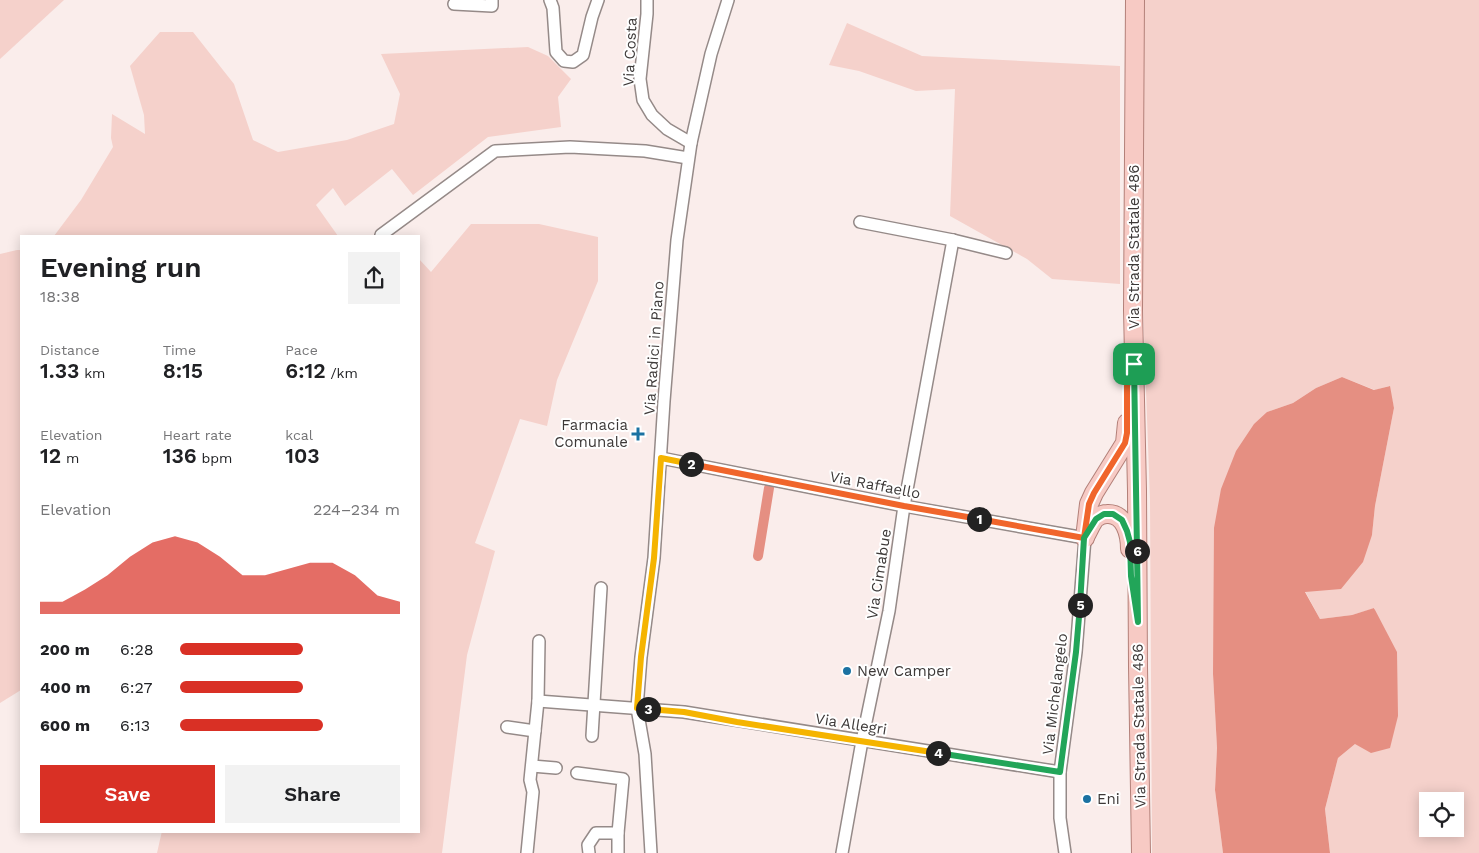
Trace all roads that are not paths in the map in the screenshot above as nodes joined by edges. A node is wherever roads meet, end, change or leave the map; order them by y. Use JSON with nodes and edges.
{"nodes":[{"id":1,"x":492,"y":0,"type":"edge"},
{"id":2,"x":550,"y":0,"type":"edge"},
{"id":3,"x":598,"y":0,"type":"edge"},
{"id":4,"x":647,"y":0,"type":"edge"},
{"id":5,"x":728,"y":0,"type":"edge"},
{"id":6,"x":1135,"y":0,"type":"edge"},
{"id":7,"x":454,"y":4,"type":"dead end"},
{"id":8,"x":691,"y":143,"type":"junction"},
{"id":9,"x":688,"y":158,"type":"junction"},
{"id":10,"x":860,"y":222,"type":"dead end"},
{"id":11,"x":381,"y":235,"type":"edge"},
{"id":12,"x":953,"y":240,"type":"junction"},
{"id":13,"x":1006,"y":253,"type":"dead end"},
{"id":14,"x":1134,"y":364,"type":"junction"},
{"id":15,"x":661,"y":458,"type":"junction"},
{"id":16,"x":904,"y":506,"type":"junction"},
{"id":17,"x":1084,"y":538,"type":"junction"},
{"id":18,"x":601,"y":588,"type":"dead end"},
{"id":19,"x":1138,"y":622,"type":"junction"},
{"id":20,"x":539,"y":641,"type":"dead end"},
{"id":21,"x":538,"y":701,"type":"junction"},
{"id":22,"x":595,"y":705,"type":"junction"},
{"id":23,"x":637,"y":708,"type":"junction"},
{"id":24,"x":507,"y":727,"type":"dead end"},
{"id":25,"x":535,"y":731,"type":"junction"},
{"id":26,"x":592,"y":736,"type":"dead end"},
{"id":27,"x":862,"y":741,"type":"junction"},
{"id":28,"x":532,"y":766,"type":"junction"},
{"id":29,"x":556,"y":768,"type":"dead end"},
{"id":30,"x":577,"y":772,"type":"dead end"},
{"id":31,"x":1060,"y":772,"type":"junction"},
{"id":32,"x":618,"y":834,"type":"junction"},
{"id":33,"x":526,"y":853,"type":"edge"},
{"id":34,"x":589,"y":853,"type":"edge"},
{"id":35,"x":618,"y":853,"type":"edge"},
{"id":36,"x":651,"y":853,"type":"edge"},
{"id":37,"x":842,"y":853,"type":"edge"},
{"id":38,"x":1065,"y":853,"type":"edge"},
{"id":39,"x":1141,"y":853,"type":"edge"}],
"edges":[{"from":1,"to":7,"type":"street"},
{"from":2,"to":3,"type":"street"},
{"from":4,"to":8,"type":"street","name":"Via Costa"},
{"from":5,"to":8,"type":"street","name":"Via Radici in Piano"},
{"from":6,"to":14,"type":"main road","name":"Via Strada Statale 486"},
{"from":8,"to":9,"type":"street","name":"Via Radici in Piano"},
{"from":9,"to":11,"type":"street"},
{"from":9,"to":15,"type":"street","name":"Via Radici in Piano"},
{"from":10,"to":12,"type":"street"},
{"from":12,"to":13,"type":"street"},
{"from":12,"to":16,"type":"street","name":"Via Cimabue"},
{"from":14,"to":17,"type":"main road"},
{"from":14,"to":19,"type":"main road","name":"Via Strada Statale 486"},
{"from":15,"to":16,"type":"street","name":"Via Raffaello"},
{"from":15,"to":23,"type":"street","name":"Via Radici in Piano"},
{"from":16,"to":17,"type":"street","name":"Via Raffaello"},
{"from":16,"to":27,"type":"street","name":"Via Cimabue"},
{"from":17,"to":19,"type":"main road"},
{"from":17,"to":31,"type":"street","name":"Via Michelangelo"},
{"from":18,"to":22,"type":"street"},
{"from":19,"to":39,"type":"main road","name":"Via Strada Statale 486"},
{"from":20,"to":21,"type":"street"},
{"from":21,"to":22,"type":"street","name":"Via Allegri"},
{"from":21,"to":25,"type":"street"},
{"from":22,"to":23,"type":"street","name":"Via Allegri"},
{"from":22,"to":26,"type":"street"},
{"from":23,"to":27,"type":"street","name":"Via Allegri"},
{"from":23,"to":36,"type":"street","name":"Via Radici in Piano"},
{"from":24,"to":25,"type":"street"},
{"from":25,"to":28,"type":"street"},
{"from":27,"to":31,"type":"street","name":"Via Allegri"},
{"from":27,"to":37,"type":"street","name":"Via Cimabue"},
{"from":28,"to":29,"type":"street"},
{"from":28,"to":33,"type":"street"},
{"from":30,"to":32,"type":"street"},
{"from":31,"to":38,"type":"street","name":"Via Michelangelo"},
{"from":32,"to":34,"type":"street"},
{"from":32,"to":35,"type":"street"}]}
